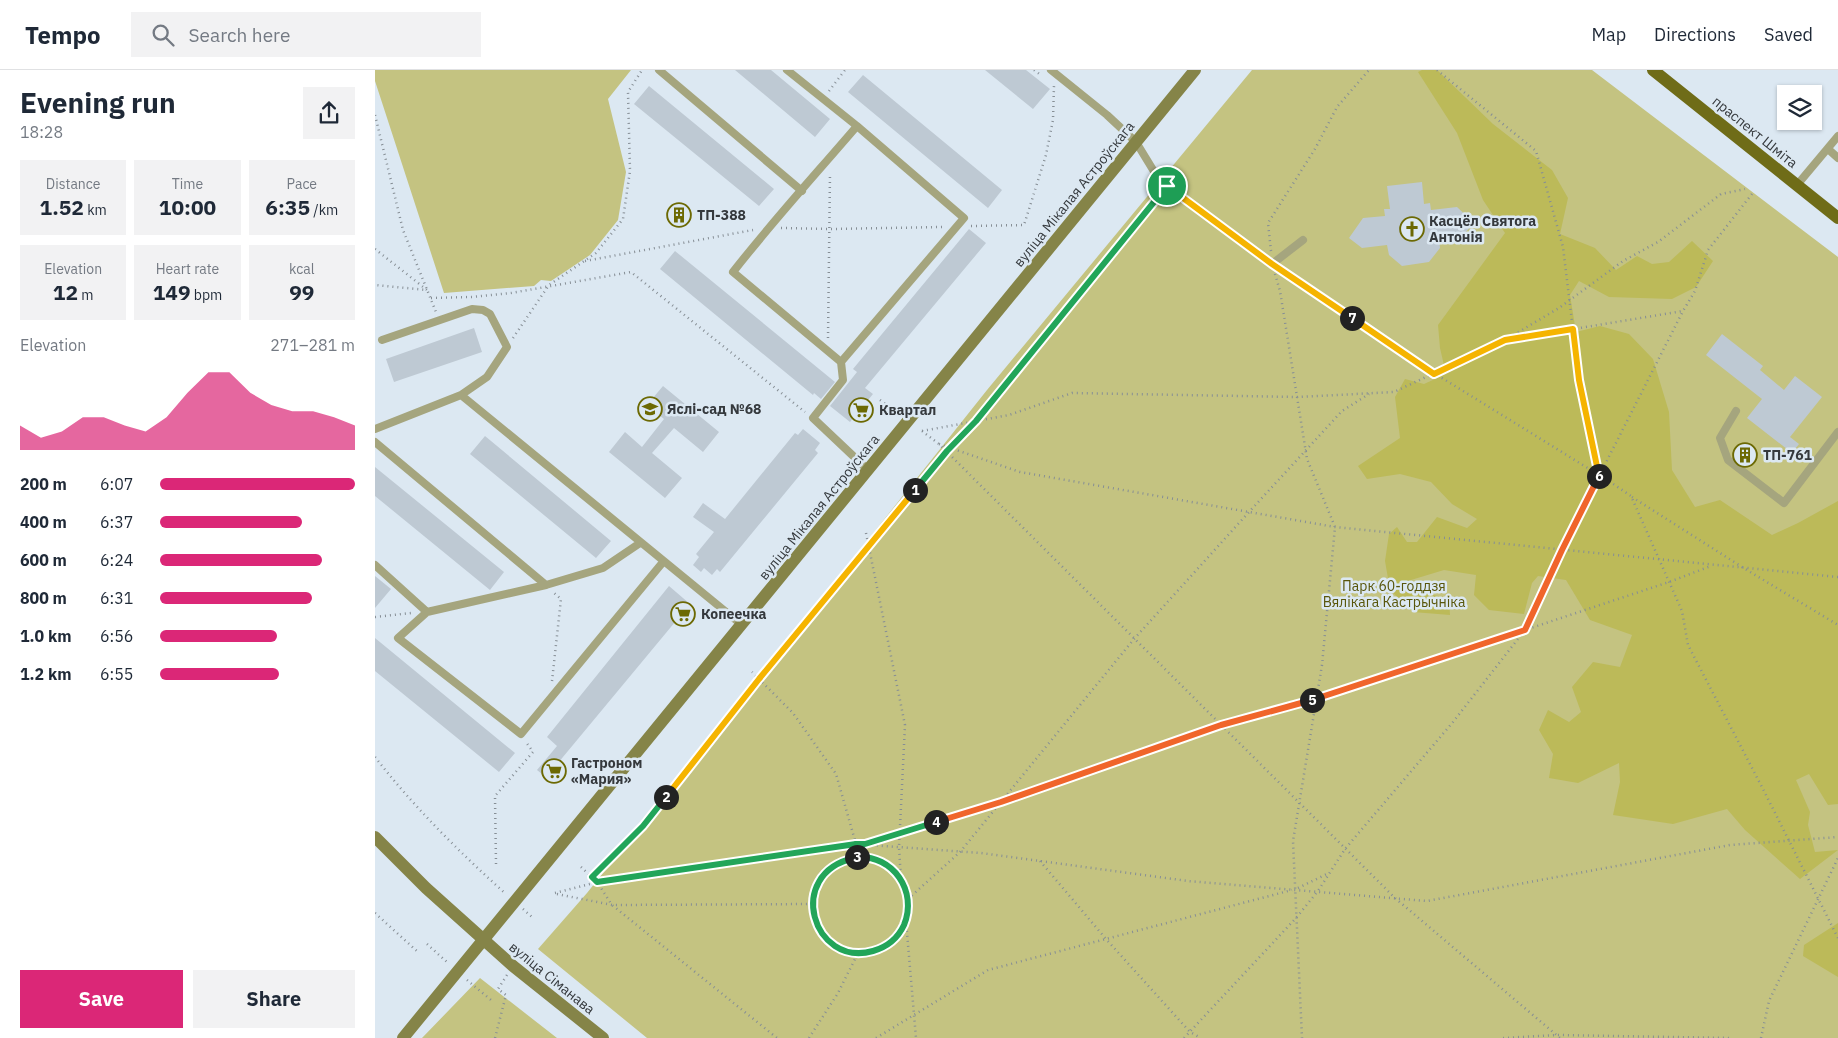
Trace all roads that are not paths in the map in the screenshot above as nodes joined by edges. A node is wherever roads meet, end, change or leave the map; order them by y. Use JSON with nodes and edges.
{"nodes":[{"id":1,"x":659,"y":70,"type":"edge"},
{"id":2,"x":787,"y":70,"type":"edge"},
{"id":3,"x":1051,"y":70,"type":"edge"},
{"id":4,"x":1195,"y":70,"type":"edge"},
{"id":5,"x":1653,"y":70,"type":"edge"},
{"id":6,"x":857,"y":126,"type":"junction"},
{"id":7,"x":1838,"y":136,"type":"edge"},
{"id":8,"x":1135,"y":142,"type":"junction"},
{"id":9,"x":1828,"y":149,"type":"junction"},
{"id":10,"x":1838,"y":158,"type":"edge"},
{"id":11,"x":1797,"y":186,"type":"junction"},
{"id":12,"x":801,"y":191,"type":"junction"},
{"id":13,"x":1838,"y":218,"type":"edge"},
{"id":14,"x":1303,"y":240,"type":"dead end"},
{"id":15,"x":382,"y":340,"type":"dead end"},
{"id":16,"x":841,"y":362,"type":"junction"},
{"id":17,"x":461,"y":395,"type":"junction"},
{"id":18,"x":1736,"y":411,"type":"dead end"},
{"id":19,"x":375,"y":430,"type":"edge"},
{"id":20,"x":1838,"y":432,"type":"edge"},
{"id":21,"x":375,"y":442,"type":"edge"},
{"id":22,"x":868,"y":470,"type":"junction"},
{"id":23,"x":640,"y":543,"type":"junction"},
{"id":24,"x":663,"y":562,"type":"junction"},
{"id":25,"x":375,"y":565,"type":"edge"},
{"id":26,"x":545,"y":586,"type":"junction"},
{"id":27,"x":427,"y":612,"type":"junction"},
{"id":28,"x":742,"y":625,"type":"junction"},
{"id":29,"x":375,"y":838,"type":"edge"},
{"id":30,"x":483,"y":940,"type":"junction"},
{"id":31,"x":403,"y":1038,"type":"edge"},
{"id":32,"x":603,"y":1038,"type":"edge"}],
"edges":[{"from":1,"to":12,"type":"lane"},
{"from":2,"to":6,"type":"lane"},
{"from":3,"to":8,"type":"lane"},
{"from":4,"to":8,"type":"main road","name":"вуліца Мікалая Астроўскага"},
{"from":5,"to":11,"type":"main road","name":"праспект Шміта"},
{"from":6,"to":12,"type":"lane"},
{"from":6,"to":16,"type":"lane"},
{"from":7,"to":9,"type":"lane"},
{"from":8,"to":14,"type":"lane"},
{"from":8,"to":22,"type":"main road","name":"вуліца Мікалая Астроўскага"},
{"from":9,"to":10,"type":"lane"},
{"from":9,"to":11,"type":"lane"},
{"from":11,"to":13,"type":"main road","name":"праспект Шміта"},
{"from":12,"to":16,"type":"lane"},
{"from":15,"to":17,"type":"lane"},
{"from":16,"to":22,"type":"lane"},
{"from":17,"to":19,"type":"lane"},
{"from":17,"to":23,"type":"lane"},
{"from":18,"to":20,"type":"lane"},
{"from":21,"to":26,"type":"lane"},
{"from":22,"to":28,"type":"main road","name":"вуліца Мікалая Астроўскага"},
{"from":23,"to":24,"type":"lane"},
{"from":23,"to":26,"type":"lane"},
{"from":24,"to":27,"type":"lane"},
{"from":24,"to":28,"type":"lane"},
{"from":25,"to":27,"type":"lane"},
{"from":26,"to":27,"type":"lane"},
{"from":28,"to":30,"type":"main road","name":"вуліца Мікалая Астроўскага"},
{"from":29,"to":30,"type":"main road","name":"вуліца Сіманава"},
{"from":30,"to":31,"type":"main road"},
{"from":30,"to":32,"type":"main road","name":"вуліца Сіманава"}]}
